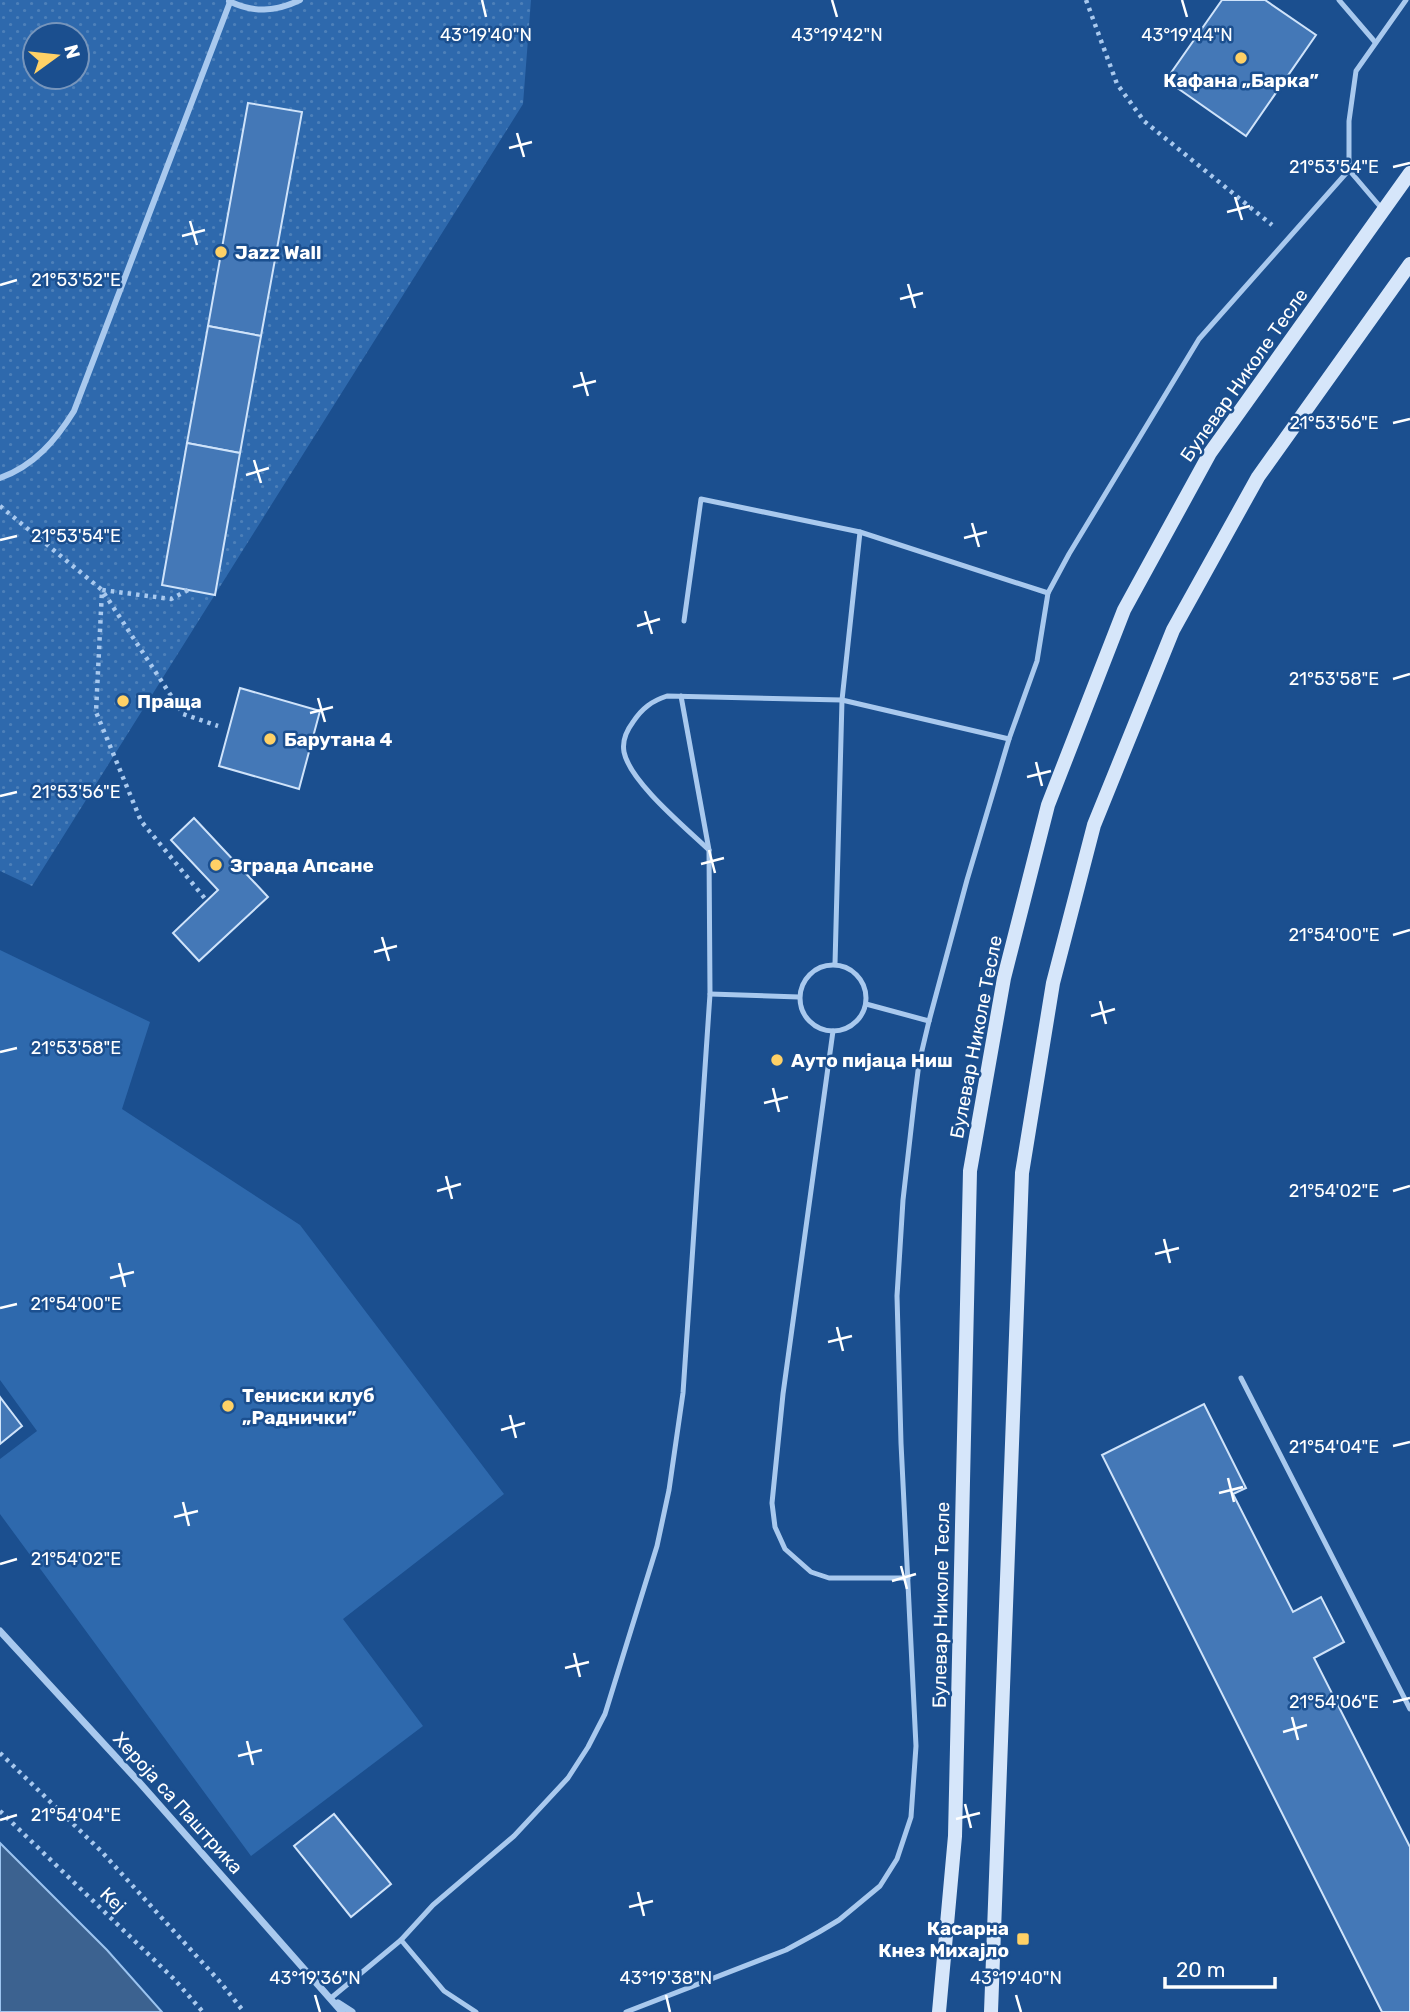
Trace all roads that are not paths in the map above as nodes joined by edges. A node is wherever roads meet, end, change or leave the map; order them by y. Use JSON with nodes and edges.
{"nodes":[{"id":1,"x":300,"y":0,"type":"edge"},
{"id":2,"x":1339,"y":0,"type":"edge"},
{"id":3,"x":1406,"y":0,"type":"edge"},
{"id":4,"x":228,"y":1,"type":"edge"},
{"id":5,"x":1375,"y":42,"type":"junction"},
{"id":6,"x":1349,"y":170,"type":"junction"},
{"id":7,"x":1410,"y":173,"type":"edge"},
{"id":8,"x":1383,"y":210,"type":"junction"},
{"id":9,"x":1410,"y":264,"type":"edge"},
{"id":10,"x":0,"y":478,"type":"edge"},
{"id":11,"x":860,"y":532,"type":"junction"},
{"id":12,"x":1048,"y":593,"type":"junction"},
{"id":13,"x":684,"y":621,"type":"dead end"},
{"id":14,"x":681,"y":696,"type":"junction"},
{"id":15,"x":842,"y":700,"type":"junction"},
{"id":16,"x":1009,"y":739,"type":"junction"},
{"id":17,"x":709,"y":850,"type":"junction"},
{"id":18,"x":835,"y":964,"type":"junction"},
{"id":19,"x":710,"y":994,"type":"junction"},
{"id":20,"x":799,"y":997,"type":"junction"},
{"id":21,"x":866,"y":1004,"type":"junction"},
{"id":22,"x":929,"y":1021,"type":"junction"},
{"id":23,"x":833,"y":1031,"type":"junction"},
{"id":24,"x":1241,"y":1378,"type":"dead end"},
{"id":25,"x":908,"y":1578,"type":"junction"},
{"id":26,"x":0,"y":1631,"type":"edge"},
{"id":27,"x":1410,"y":1709,"type":"edge"},
{"id":28,"x":401,"y":1940,"type":"junction"},
{"id":29,"x":331,"y":1998,"type":"junction"},
{"id":30,"x":342,"y":2012,"type":"edge"},
{"id":31,"x":352,"y":2012,"type":"edge"},
{"id":32,"x":476,"y":2012,"type":"edge"},
{"id":33,"x":626,"y":2012,"type":"edge"},
{"id":34,"x":939,"y":2012,"type":"edge"},
{"id":35,"x":991,"y":2012,"type":"edge"}],
"edges":[{"from":1,"to":4,"type":"street"},
{"from":2,"to":5,"type":"lane"},
{"from":3,"to":5,"type":"lane"},
{"from":4,"to":10,"type":"street"},
{"from":5,"to":6,"type":"lane"},
{"from":6,"to":8,"type":"lane"},
{"from":6,"to":12,"type":"lane"},
{"from":7,"to":8,"type":"main road","name":"Булевар Николе Тесле"},
{"from":8,"to":34,"type":"main road","name":"Булевар Николе Тесле"},
{"from":9,"to":35,"type":"main road"},
{"from":11,"to":12,"type":"lane"},
{"from":11,"to":13,"type":"lane"},
{"from":11,"to":15,"type":"lane"},
{"from":12,"to":16,"type":"lane"},
{"from":14,"to":15,"type":"lane"},
{"from":14,"to":17,"type":"lane"},
{"from":14,"to":17,"type":"lane"},
{"from":15,"to":16,"type":"lane"},
{"from":15,"to":18,"type":"lane"},
{"from":16,"to":22,"type":"lane"},
{"from":17,"to":19,"type":"lane"},
{"from":18,"to":20,"type":"lane"},
{"from":18,"to":21,"type":"lane"},
{"from":19,"to":20,"type":"lane"},
{"from":19,"to":28,"type":"lane"},
{"from":20,"to":23,"type":"lane"},
{"from":21,"to":22,"type":"lane"},
{"from":21,"to":23,"type":"lane"},
{"from":22,"to":25,"type":"lane"},
{"from":23,"to":25,"type":"lane"},
{"from":24,"to":27,"type":"lane"},
{"from":25,"to":33,"type":"lane"},
{"from":26,"to":29,"type":"street","name":"Хероја са Паштрика"},
{"from":28,"to":29,"type":"lane"},
{"from":28,"to":32,"type":"lane"},
{"from":29,"to":30,"type":"street","name":"Хероја са Паштрика"},
{"from":29,"to":31,"type":"street","name":"Хероја са Паштрика"}]}
